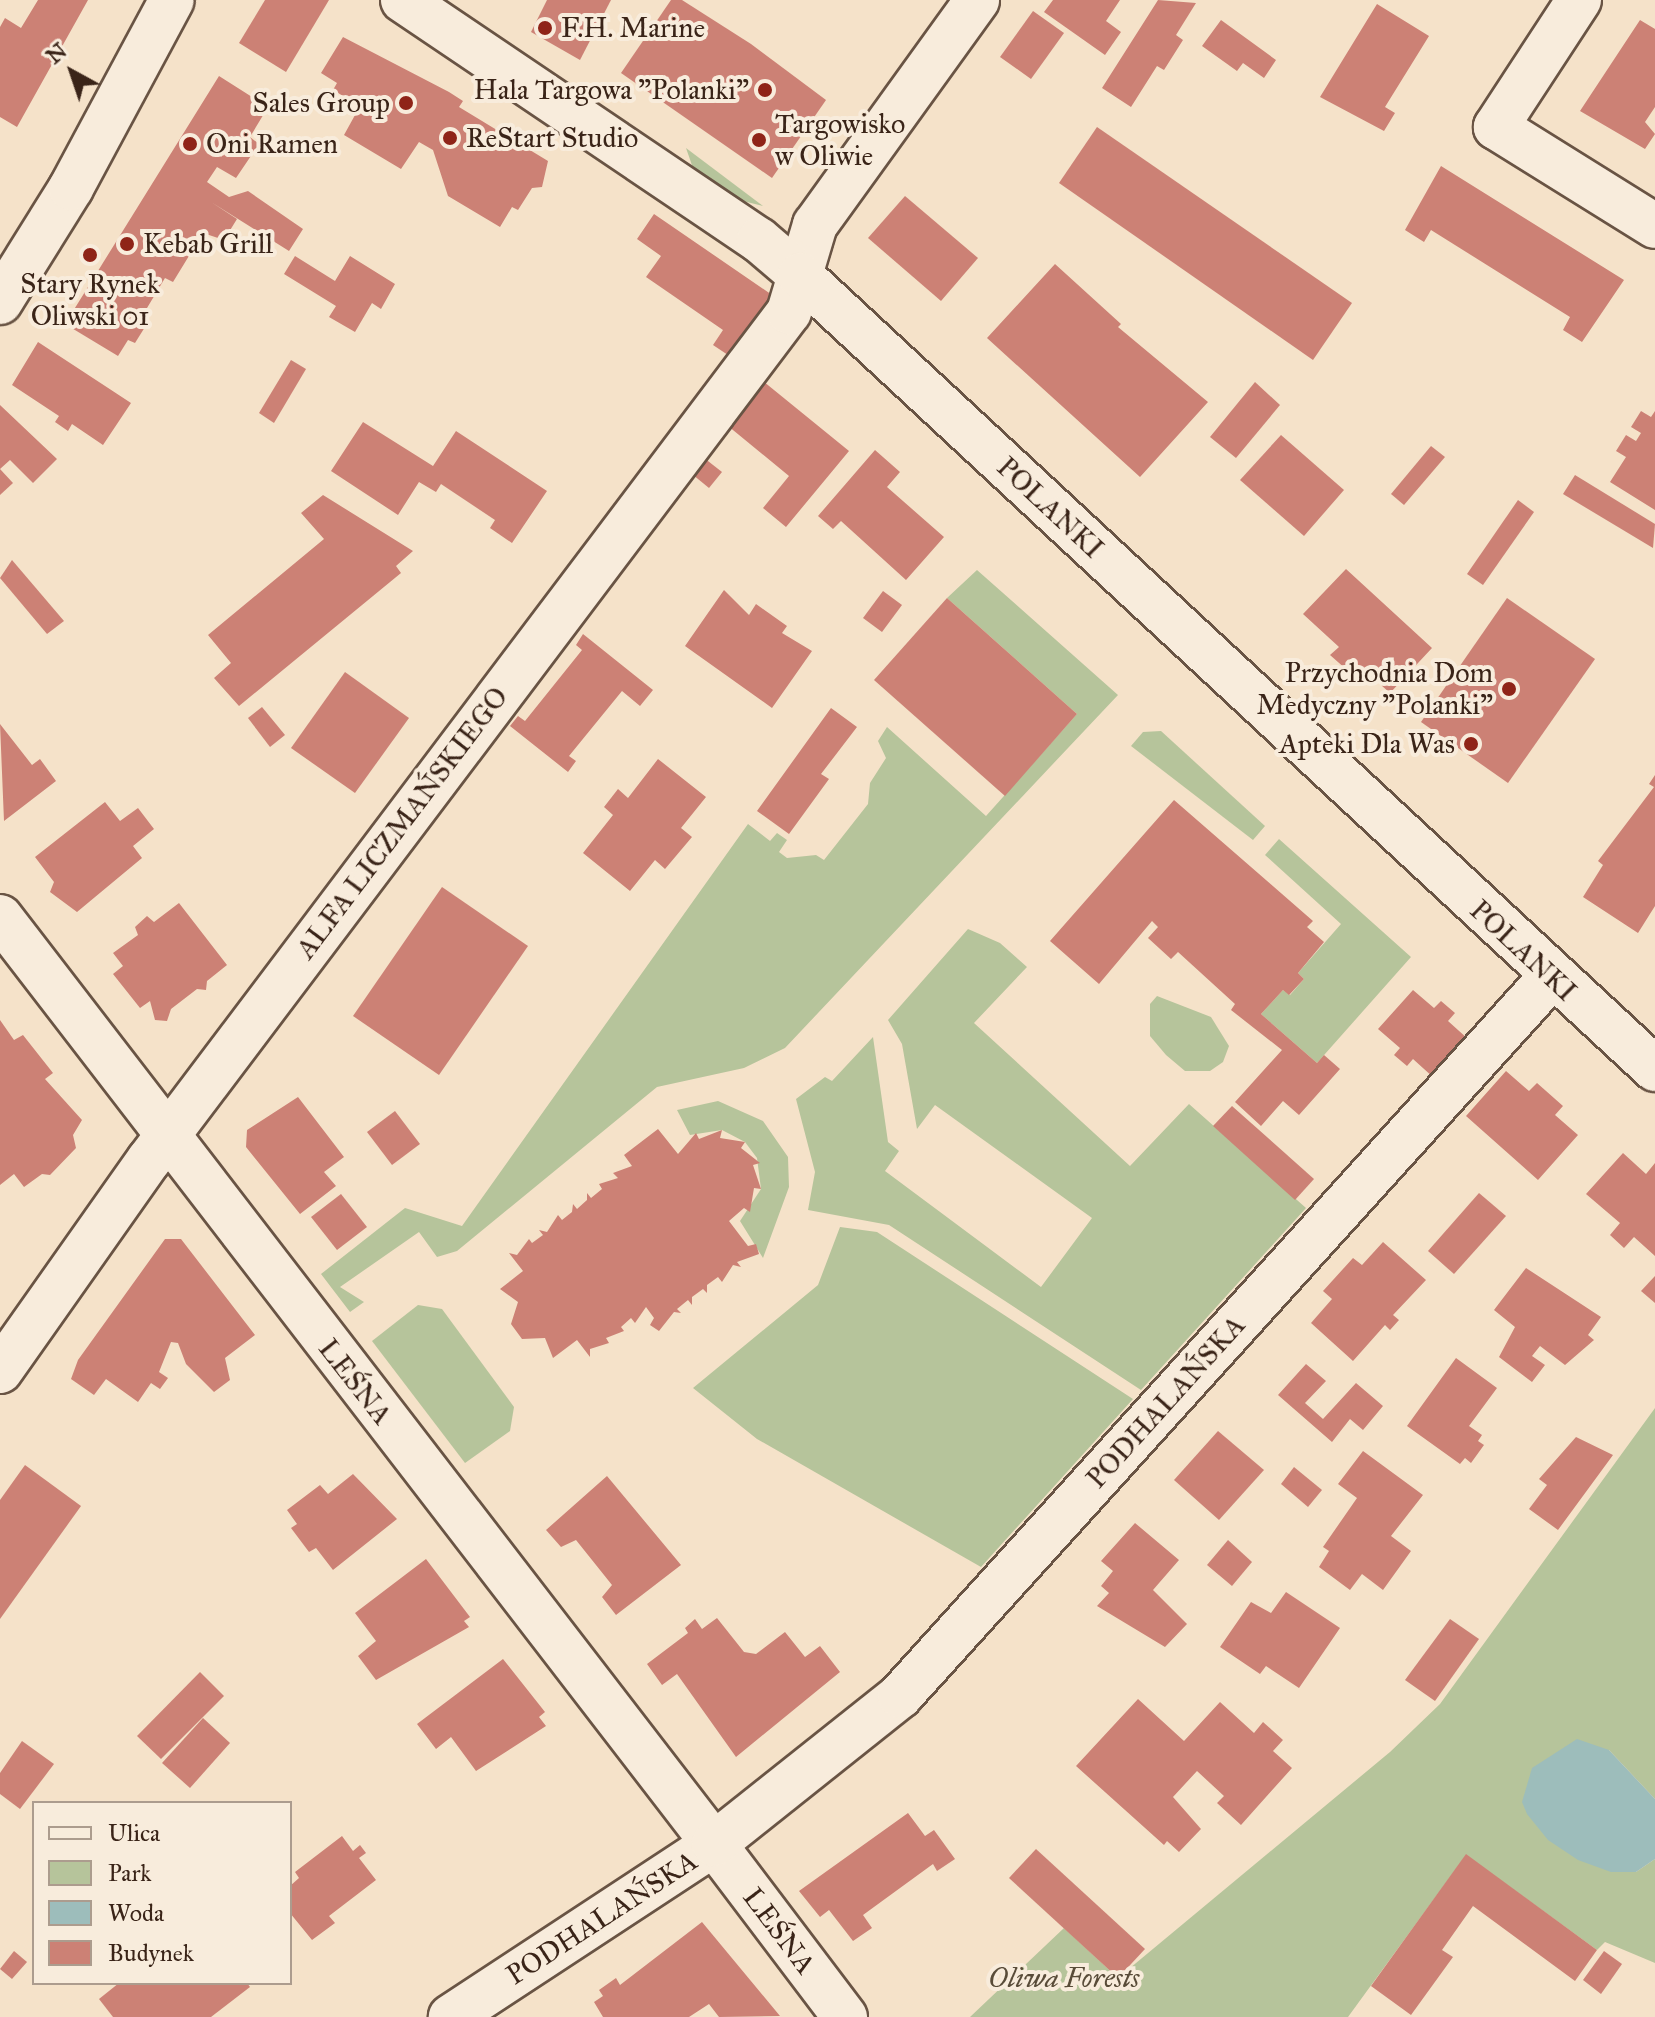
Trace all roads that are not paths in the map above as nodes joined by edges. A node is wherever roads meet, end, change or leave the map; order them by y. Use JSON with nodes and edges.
{"nodes":[{"id":1,"x":172,"y":0,"type":"edge"},
{"id":2,"x":403,"y":0,"type":"edge"},
{"id":3,"x":977,"y":0,"type":"edge"},
{"id":4,"x":1579,"y":0,"type":"edge"},
{"id":5,"x":1655,"y":226,"type":"edge"},
{"id":6,"x":800,"y":275,"type":"junction"},
{"id":7,"x":0,"y":302,"type":"edge"},
{"id":8,"x":0,"y":917,"type":"edge"},
{"id":9,"x":1551,"y":977,"type":"junction"},
{"id":10,"x":1651,"y":1057,"type":"edge"},
{"id":11,"x":167,"y":1137,"type":"junction"},
{"id":12,"x":0,"y":1371,"type":"edge"},
{"id":13,"x":714,"y":1844,"type":"junction"},
{"id":14,"x":451,"y":2017,"type":"edge"},
{"id":15,"x":845,"y":2017,"type":"edge"}],
"edges":[{"from":1,"to":7,"type":"street"},
{"from":2,"to":6,"type":"street","name":"POLANKI"},
{"from":3,"to":6,"type":"street","name":"ALFA LICZMAŃSKIEGO"},
{"from":4,"to":5,"type":"street"},
{"from":6,"to":9,"type":"street","name":"POLANKI"},
{"from":6,"to":11,"type":"street","name":"ALFA LICZMAŃSKIEGO"},
{"from":8,"to":11,"type":"street","name":"LEŚNA"},
{"from":9,"to":10,"type":"street","name":"POLANKI"},
{"from":9,"to":13,"type":"street","name":"PODHALAŃSKA"},
{"from":11,"to":12,"type":"street","name":"ALFA LICZMAŃSKIEGO"},
{"from":11,"to":13,"type":"street","name":"LEŚNA"},
{"from":13,"to":14,"type":"street","name":"PODHALAŃSKA"},
{"from":13,"to":15,"type":"street","name":"LEŚNA"}]}
